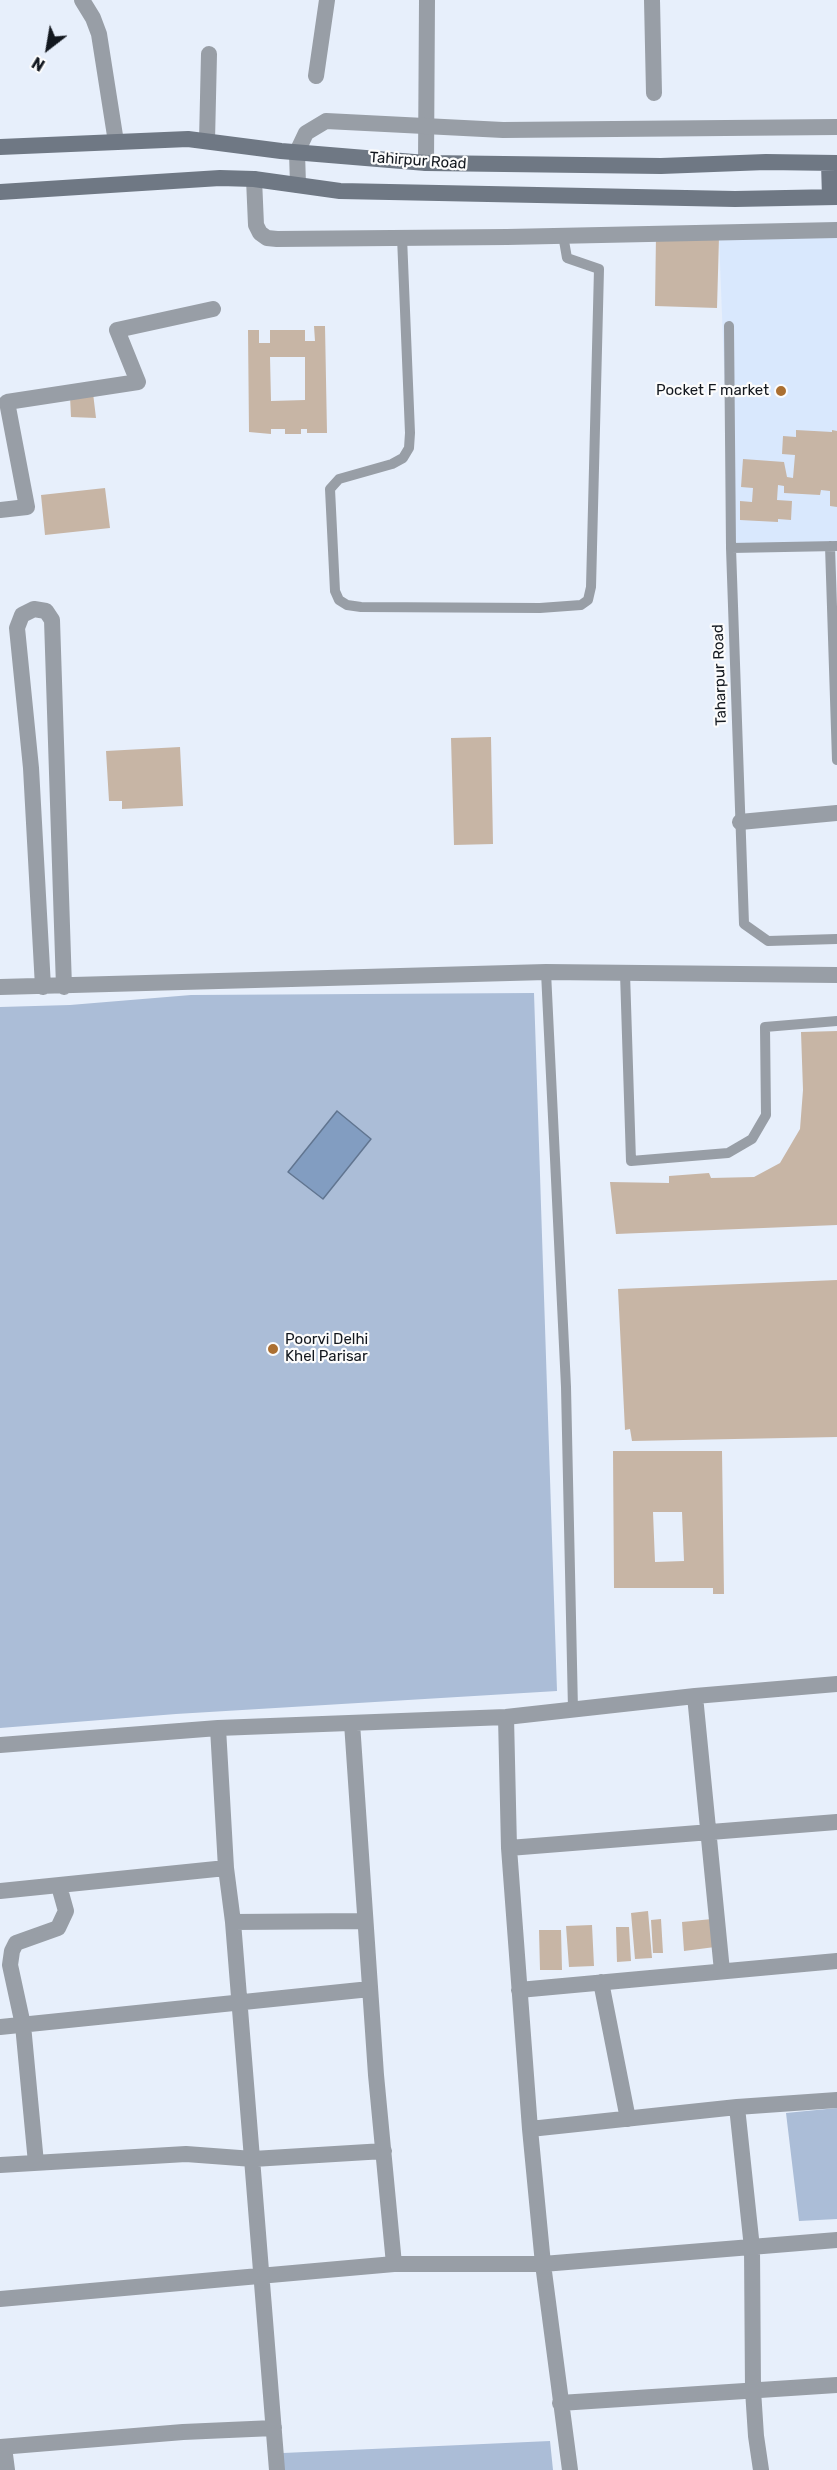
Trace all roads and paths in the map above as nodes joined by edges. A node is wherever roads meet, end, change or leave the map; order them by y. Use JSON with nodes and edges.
{"nodes":[{"id":1,"x":82,"y":0,"type":"edge"},
{"id":2,"x":327,"y":0,"type":"edge"},
{"id":3,"x":427,"y":0,"type":"edge"},
{"id":4,"x":652,"y":0,"type":"edge"},
{"id":5,"x":209,"y":54,"type":"dead end"},
{"id":6,"x":316,"y":76,"type":"dead end"},
{"id":7,"x":654,"y":93,"type":"dead end"},
{"id":8,"x":426,"y":126,"type":"junction"},
{"id":9,"x":837,"y":127,"type":"edge"},
{"id":10,"x":207,"y":141,"type":"junction"},
{"id":11,"x":116,"y":142,"type":"junction"},
{"id":12,"x":0,"y":147,"type":"edge"},
{"id":13,"x":297,"y":152,"type":"junction"},
{"id":14,"x":833,"y":163,"type":"edge"},
{"id":15,"x":426,"y":164,"type":"junction"},
{"id":16,"x":254,"y":179,"type":"junction"},
{"id":17,"x":298,"y":185,"type":"junction"},
{"id":18,"x":0,"y":192,"type":"edge"},
{"id":19,"x":833,"y":197,"type":"edge"},
{"id":20,"x":837,"y":230,"type":"edge"},
{"id":21,"x":563,"y":235,"type":"junction"},
{"id":22,"x":402,"y":237,"type":"junction"},
{"id":23,"x":213,"y":309,"type":"dead end"},
{"id":24,"x":729,"y":326,"type":"dead end"},
{"id":25,"x":0,"y":510,"type":"edge"},
{"id":26,"x":833,"y":546,"type":"edge"},
{"id":27,"x":731,"y":548,"type":"junction"},
{"id":28,"x":837,"y":760,"type":"edge"},
{"id":29,"x":837,"y":813,"type":"edge"},
{"id":30,"x":740,"y":822,"type":"junction"},
{"id":31,"x":837,"y":939,"type":"edge"},
{"id":32,"x":546,"y":972,"type":"junction"},
{"id":33,"x":625,"y":973,"type":"junction"},
{"id":34,"x":837,"y":975,"type":"edge"},
{"id":35,"x":0,"y":987,"type":"edge"},
{"id":36,"x":44,"y":987,"type":"junction"},
{"id":37,"x":64,"y":987,"type":"junction"},
{"id":38,"x":837,"y":1021,"type":"edge"},
{"id":39,"x":837,"y":1684,"type":"edge"},
{"id":40,"x":695,"y":1696,"type":"junction"},
{"id":41,"x":573,"y":1710,"type":"junction"},
{"id":42,"x":506,"y":1717,"type":"junction"},
{"id":43,"x":352,"y":1723,"type":"junction"},
{"id":44,"x":218,"y":1728,"type":"junction"},
{"id":45,"x":0,"y":1745,"type":"edge"},
{"id":46,"x":837,"y":1822,"type":"edge"},
{"id":47,"x":710,"y":1831,"type":"junction"},
{"id":48,"x":509,"y":1848,"type":"junction"},
{"id":49,"x":226,"y":1868,"type":"junction"},
{"id":50,"x":59,"y":1886,"type":"junction"},
{"id":51,"x":0,"y":1892,"type":"edge"},
{"id":52,"x":365,"y":1921,"type":"junction"},
{"id":53,"x":233,"y":1922,"type":"junction"},
{"id":54,"x":837,"y":1961,"type":"edge"},
{"id":55,"x":722,"y":1971,"type":"junction"},
{"id":56,"x":601,"y":1982,"type":"junction"},
{"id":57,"x":370,"y":1989,"type":"junction"},
{"id":58,"x":519,"y":1990,"type":"junction"},
{"id":59,"x":240,"y":2001,"type":"junction"},
{"id":60,"x":22,"y":2025,"type":"junction"},
{"id":61,"x":0,"y":2027,"type":"edge"},
{"id":62,"x":837,"y":2100,"type":"edge"},
{"id":63,"x":737,"y":2107,"type":"junction"},
{"id":64,"x":628,"y":2119,"type":"junction"},
{"id":65,"x":530,"y":2129,"type":"junction"},
{"id":66,"x":384,"y":2151,"type":"junction"},
{"id":67,"x":253,"y":2159,"type":"junction"},
{"id":68,"x":36,"y":2163,"type":"junction"},
{"id":69,"x":0,"y":2165,"type":"edge"},
{"id":70,"x":837,"y":2241,"type":"edge"},
{"id":71,"x":752,"y":2248,"type":"junction"},
{"id":72,"x":394,"y":2264,"type":"junction"},
{"id":73,"x":543,"y":2264,"type":"junction"},
{"id":74,"x":262,"y":2275,"type":"junction"},
{"id":75,"x":0,"y":2299,"type":"edge"},
{"id":76,"x":837,"y":2385,"type":"edge"},
{"id":77,"x":753,"y":2390,"type":"junction"},
{"id":78,"x":560,"y":2403,"type":"junction"},
{"id":79,"x":274,"y":2428,"type":"junction"},
{"id":80,"x":2,"y":2447,"type":"edge"},
{"id":81,"x":7,"y":2470,"type":"edge"},
{"id":82,"x":278,"y":2470,"type":"edge"},
{"id":83,"x":570,"y":2470,"type":"edge"},
{"id":84,"x":761,"y":2470,"type":"edge"}],
"edges":[{"from":1,"to":11,"type":"street"},
{"from":2,"to":6,"type":"street"},
{"from":3,"to":8,"type":"street"},
{"from":4,"to":7,"type":"street"},
{"from":5,"to":10,"type":"street"},
{"from":8,"to":9,"type":"street"},
{"from":8,"to":13,"type":"street"},
{"from":8,"to":15,"type":"street"},
{"from":10,"to":11,"type":"main road","name":"Tahirpur Road"},
{"from":10,"to":13,"type":"main road","name":"Tahirpur Road"},
{"from":11,"to":12,"type":"main road","name":"Tahirpur Road"},
{"from":13,"to":15,"type":"main road","name":"Tahirpur Road"},
{"from":13,"to":17,"type":"street"},
{"from":14,"to":15,"type":"main road","name":"Tahirpur Road"},
{"from":14,"to":19,"type":"main road"},
{"from":16,"to":17,"type":"main road","name":"Tahirpur Road"},
{"from":16,"to":18,"type":"main road","name":"Tahirpur Road"},
{"from":16,"to":22,"type":"street"},
{"from":17,"to":19,"type":"main road","name":"Tahirpur Road"},
{"from":20,"to":21,"type":"street"},
{"from":21,"to":22,"type":"street"},
{"from":21,"to":22,"type":"lane"},
{"from":23,"to":25,"type":"street"},
{"from":24,"to":27,"type":"lane","name":"Taharpur Road"},
{"from":26,"to":27,"type":"lane"},
{"from":26,"to":28,"type":"lane"},
{"from":27,"to":30,"type":"lane","name":"Taharpur Road"},
{"from":29,"to":30,"type":"street"},
{"from":30,"to":31,"type":"lane","name":"Taharpur Road"},
{"from":32,"to":33,"type":"street"},
{"from":32,"to":37,"type":"street"},
{"from":32,"to":41,"type":"lane"},
{"from":33,"to":34,"type":"street"},
{"from":33,"to":38,"type":"lane"},
{"from":35,"to":36,"type":"street"},
{"from":36,"to":37,"type":"street"},
{"from":36,"to":37,"type":"street"},
{"from":39,"to":40,"type":"street"},
{"from":40,"to":41,"type":"street"},
{"from":40,"to":47,"type":"street"},
{"from":41,"to":42,"type":"street"},
{"from":42,"to":43,"type":"street"},
{"from":42,"to":48,"type":"street"},
{"from":43,"to":44,"type":"street"},
{"from":43,"to":52,"type":"street"},
{"from":44,"to":45,"type":"street"},
{"from":44,"to":49,"type":"street"},
{"from":46,"to":47,"type":"street"},
{"from":47,"to":48,"type":"street"},
{"from":47,"to":55,"type":"street"},
{"from":48,"to":58,"type":"street"},
{"from":49,"to":50,"type":"street"},
{"from":49,"to":53,"type":"street"},
{"from":50,"to":51,"type":"street"},
{"from":50,"to":60,"type":"street"},
{"from":52,"to":53,"type":"street"},
{"from":52,"to":57,"type":"street"},
{"from":53,"to":59,"type":"street"},
{"from":54,"to":55,"type":"street"},
{"from":55,"to":56,"type":"street"},
{"from":56,"to":58,"type":"street"},
{"from":56,"to":64,"type":"street"},
{"from":57,"to":59,"type":"street"},
{"from":57,"to":66,"type":"street"},
{"from":58,"to":65,"type":"street"},
{"from":59,"to":60,"type":"street"},
{"from":59,"to":67,"type":"street"},
{"from":60,"to":61,"type":"street"},
{"from":60,"to":68,"type":"street"},
{"from":62,"to":63,"type":"street"},
{"from":63,"to":64,"type":"street"},
{"from":63,"to":71,"type":"street"},
{"from":64,"to":65,"type":"street"},
{"from":65,"to":73,"type":"street"},
{"from":66,"to":67,"type":"street"},
{"from":66,"to":72,"type":"street"},
{"from":67,"to":68,"type":"street"},
{"from":67,"to":74,"type":"street"},
{"from":68,"to":69,"type":"street"},
{"from":70,"to":71,"type":"street"},
{"from":71,"to":73,"type":"street"},
{"from":71,"to":77,"type":"street"},
{"from":72,"to":73,"type":"street"},
{"from":72,"to":74,"type":"street"},
{"from":73,"to":78,"type":"street"},
{"from":74,"to":75,"type":"street"},
{"from":74,"to":79,"type":"street"},
{"from":76,"to":77,"type":"street"},
{"from":77,"to":78,"type":"street"},
{"from":77,"to":84,"type":"street"},
{"from":78,"to":83,"type":"street"},
{"from":79,"to":80,"type":"street"},
{"from":79,"to":82,"type":"street"},
{"from":80,"to":81,"type":"street"}]}
